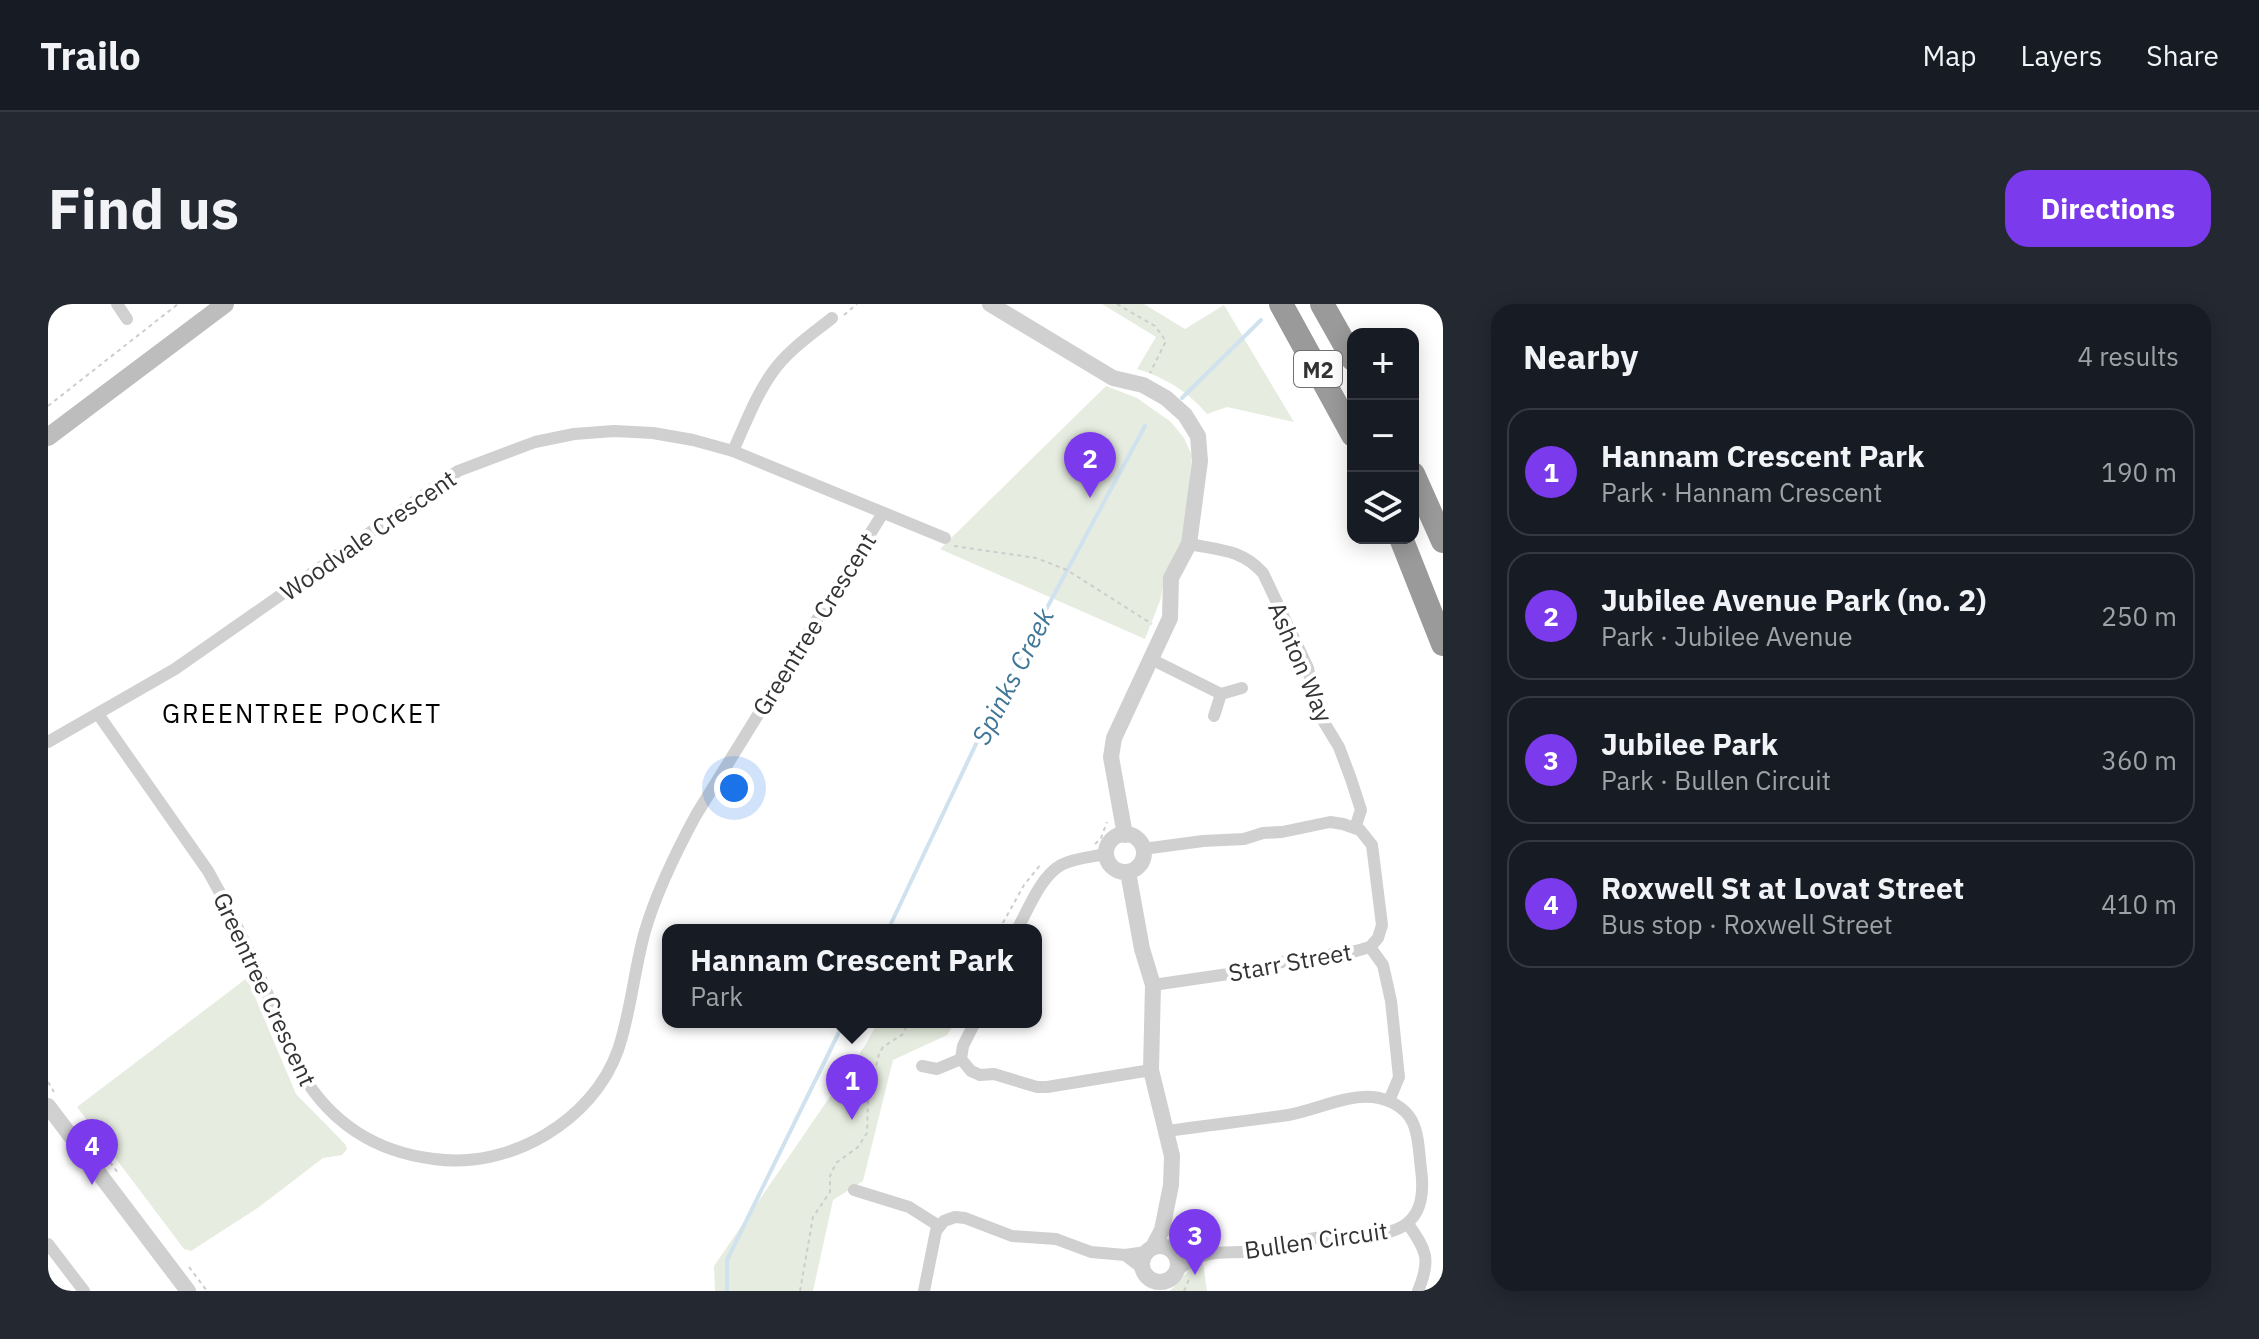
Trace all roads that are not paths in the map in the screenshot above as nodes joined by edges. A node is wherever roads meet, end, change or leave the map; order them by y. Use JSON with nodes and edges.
{"nodes":[{"id":1,"x":117,"y":304,"type":"edge"},
{"id":2,"x":225,"y":304,"type":"edge"},
{"id":3,"x":990,"y":304,"type":"edge"},
{"id":4,"x":1281,"y":304,"type":"edge"},
{"id":5,"x":1322,"y":304,"type":"edge"},
{"id":6,"x":832,"y":318,"type":"road end"},
{"id":7,"x":127,"y":319,"type":"dead end"},
{"id":8,"x":1347,"y":348,"type":"edge"},
{"id":9,"x":1347,"y":424,"type":"edge"},
{"id":10,"x":48,"y":437,"type":"edge"},
{"id":11,"x":733,"y":451,"type":"junction"},
{"id":12,"x":1419,"y":487,"type":"edge"},
{"id":13,"x":883,"y":513,"type":"junction"},
{"id":14,"x":942,"y":537,"type":"road end"},
{"id":15,"x":1443,"y":541,"type":"edge"},
{"id":16,"x":1189,"y":544,"type":"junction"},
{"id":17,"x":1403,"y":544,"type":"edge"},
{"id":18,"x":1443,"y":644,"type":"edge"},
{"id":19,"x":1151,"y":659,"type":"junction"},
{"id":20,"x":1242,"y":688,"type":"dead end"},
{"id":21,"x":1221,"y":694,"type":"junction"},
{"id":22,"x":98,"y":714,"type":"junction"},
{"id":23,"x":1214,"y":716,"type":"dead end"},
{"id":24,"x":48,"y":742,"type":"edge"},
{"id":25,"x":1355,"y":828,"type":"junction"},
{"id":26,"x":1125,"y":835,"type":"junction"},
{"id":27,"x":1143,"y":849,"type":"junction"},
{"id":28,"x":1106,"y":854,"type":"junction"},
{"id":29,"x":1128,"y":872,"type":"junction"},
{"id":30,"x":1020,"y":924,"type":"edge"},
{"id":31,"x":1370,"y":947,"type":"junction"},
{"id":32,"x":1153,"y":985,"type":"junction"},
{"id":33,"x":972,"y":1028,"type":"edge"},
{"id":34,"x":961,"y":1059,"type":"junction"},
{"id":35,"x":922,"y":1066,"type":"dead end"},
{"id":36,"x":1151,"y":1070,"type":"junction"},
{"id":37,"x":1389,"y":1101,"type":"junction"},
{"id":38,"x":48,"y":1106,"type":"edge"},
{"id":39,"x":1168,"y":1131,"type":"junction"},
{"id":40,"x":854,"y":1190,"type":"dead end"},
{"id":41,"x":1408,"y":1224,"type":"junction"},
{"id":42,"x":939,"y":1226,"type":"junction"},
{"id":43,"x":48,"y":1244,"type":"edge"},
{"id":44,"x":1157,"y":1268,"type":"edge"},
{"id":45,"x":183,"y":1289,"type":"edge"},
{"id":46,"x":84,"y":1291,"type":"edge"},
{"id":47,"x":924,"y":1291,"type":"edge"},
{"id":48,"x":1418,"y":1291,"type":"edge"}],
"edges":[{"from":1,"to":7,"type":"street"},
{"from":2,"to":10,"type":"main road"},
{"from":3,"to":16,"type":"street"},
{"from":4,"to":9,"type":"highway","number":"M2"},
{"from":5,"to":8,"type":"highway","number":"M2"},
{"from":6,"to":11,"type":"street"},
{"from":11,"to":13,"type":"street","name":"Woodvale Crescent"},
{"from":11,"to":22,"type":"street","name":"Woodvale Crescent"},
{"from":12,"to":15,"type":"highway"},
{"from":13,"to":14,"type":"street","name":"Woodvale Crescent"},
{"from":13,"to":22,"type":"street","name":"Greentree Crescent"},
{"from":16,"to":19,"type":"street"},
{"from":16,"to":25,"type":"street","name":"Ashton Way"},
{"from":17,"to":18,"type":"highway"},
{"from":19,"to":21,"type":"street"},
{"from":19,"to":26,"type":"street"},
{"from":20,"to":21,"type":"street"},
{"from":21,"to":23,"type":"street"},
{"from":22,"to":24,"type":"street","name":"Woodvale Crescent"},
{"from":25,"to":27,"type":"street"},
{"from":25,"to":31,"type":"street","name":"Starr Street"},
{"from":26,"to":27,"type":"street"},
{"from":26,"to":28,"type":"street"},
{"from":27,"to":29,"type":"street"},
{"from":28,"to":29,"type":"street"},
{"from":28,"to":30,"type":"street"},
{"from":29,"to":32,"type":"street"},
{"from":31,"to":32,"type":"street","name":"Starr Street"},
{"from":31,"to":37,"type":"street"},
{"from":32,"to":36,"type":"street"},
{"from":33,"to":34,"type":"street"},
{"from":34,"to":35,"type":"street"},
{"from":34,"to":36,"type":"street"},
{"from":36,"to":39,"type":"street"},
{"from":37,"to":39,"type":"street"},
{"from":37,"to":41,"type":"street","name":"Bullen Circuit"},
{"from":38,"to":45,"type":"street"},
{"from":39,"to":44,"type":"street"},
{"from":40,"to":42,"type":"street"},
{"from":41,"to":44,"type":"street","name":"Bullen Circuit"},
{"from":41,"to":48,"type":"street"},
{"from":42,"to":44,"type":"street"},
{"from":42,"to":47,"type":"street"},
{"from":43,"to":46,"type":"street"}]}
